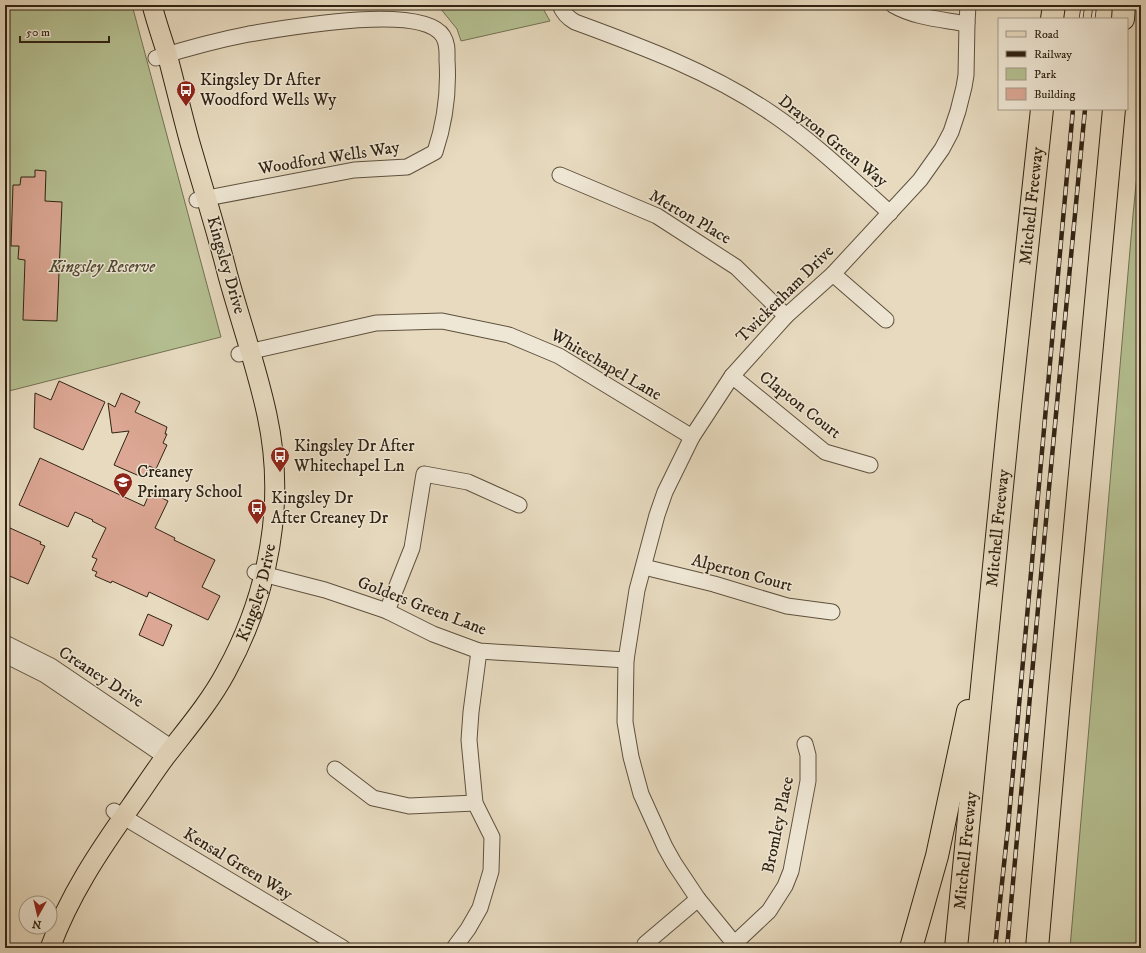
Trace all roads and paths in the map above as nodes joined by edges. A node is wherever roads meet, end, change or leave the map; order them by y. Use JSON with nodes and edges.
{"nodes":[{"id":1,"x":142,"y":5,"type":"edge"},
{"id":2,"x":152,"y":5,"type":"edge"},
{"id":3,"x":560,"y":5,"type":"edge"},
{"id":4,"x":894,"y":5,"type":"edge"},
{"id":5,"x":968,"y":5,"type":"edge"},
{"id":6,"x":1054,"y":5,"type":"edge"},
{"id":7,"x":1124,"y":5,"type":"edge"},
{"id":8,"x":1052,"y":18,"type":"edge"},
{"id":9,"x":1123,"y":18,"type":"edge"},
{"id":10,"x":967,"y":23,"type":"junction"},
{"id":11,"x":161,"y":56,"type":"junction"},
{"id":12,"x":1042,"y":110,"type":"edge"},
{"id":13,"x":1114,"y":110,"type":"edge"},
{"id":14,"x":560,"y":175,"type":"dead end"},
{"id":15,"x":202,"y":199,"type":"junction"},
{"id":16,"x":890,"y":212,"type":"junction"},
{"id":17,"x":833,"y":274,"type":"junction"},
{"id":18,"x":786,"y":316,"type":"junction"},
{"id":19,"x":886,"y":320,"type":"dead end"},
{"id":20,"x":245,"y":353,"type":"junction"},
{"id":21,"x":732,"y":376,"type":"junction"},
{"id":22,"x":692,"y":437,"type":"junction"},
{"id":23,"x":870,"y":465,"type":"dead end"},
{"id":24,"x":519,"y":505,"type":"dead end"},
{"id":25,"x":644,"y":567,"type":"junction"},
{"id":26,"x":260,"y":573,"type":"junction"},
{"id":27,"x":387,"y":611,"type":"junction"},
{"id":28,"x":832,"y":612,"type":"dead end"},
{"id":29,"x":987,"y":640,"type":"junction"},
{"id":30,"x":5,"y":643,"type":"edge"},
{"id":31,"x":479,"y":651,"type":"junction"},
{"id":32,"x":5,"y":655,"type":"edge"},
{"id":33,"x":626,"y":660,"type":"junction"},
{"id":34,"x":805,"y":744,"type":"dead end"},
{"id":35,"x":164,"y":749,"type":"junction"},
{"id":36,"x":336,"y":769,"type":"dead end"},
{"id":37,"x":475,"y":803,"type":"junction"},
{"id":38,"x":119,"y":814,"type":"junction"},
{"id":39,"x":1044,"y":861,"type":"junction"},
{"id":40,"x":698,"y":899,"type":"junction"},
{"id":41,"x":58,"y":904,"type":"edge"},
{"id":42,"x":44,"y":935,"type":"edge"},
{"id":43,"x":644,"y":944,"type":"dead end"},
{"id":44,"x":737,"y":945,"type":"edge"},
{"id":45,"x":39,"y":948,"type":"edge"},
{"id":46,"x":50,"y":948,"type":"edge"},
{"id":47,"x":343,"y":948,"type":"edge"},
{"id":48,"x":454,"y":948,"type":"edge"},
{"id":49,"x":911,"y":948,"type":"edge"},
{"id":50,"x":956,"y":948,"type":"edge"},
{"id":51,"x":1037,"y":948,"type":"edge"},
{"id":52,"x":1047,"y":948,"type":"edge"}],
"edges":[{"from":1,"to":11,"type":"main road","name":"Kingsley Drive"},
{"from":2,"to":11,"type":"main road","name":"Kingsley Drive"},
{"from":3,"to":16,"type":"street","name":"Drayton Green Way"},
{"from":4,"to":10,"type":"street"},
{"from":5,"to":10,"type":"street","name":"Twickenham Drive"},
{"from":6,"to":8,"type":"highway"},
{"from":7,"to":9,"type":"highway"},
{"from":10,"to":16,"type":"street","name":"Twickenham Drive"},
{"from":11,"to":15,"type":"main road","name":"Kingsley Drive"},
{"from":11,"to":15,"type":"street","name":"Woodford Wells Way"},
{"from":12,"to":29,"type":"highway","name":"Mitchell Freeway"},
{"from":13,"to":39,"type":"highway"},
{"from":14,"to":18,"type":"street","name":"Merton Place"},
{"from":15,"to":20,"type":"main road","name":"Kingsley Drive"},
{"from":16,"to":17,"type":"street","name":"Twickenham Drive"},
{"from":17,"to":18,"type":"street","name":"Twickenham Drive"},
{"from":17,"to":19,"type":"street"},
{"from":18,"to":21,"type":"street","name":"Twickenham Drive"},
{"from":20,"to":22,"type":"street","name":"Whitechapel Lane"},
{"from":20,"to":26,"type":"main road","name":"Kingsley Drive"},
{"from":21,"to":22,"type":"street","name":"Twickenham Drive"},
{"from":21,"to":23,"type":"street","name":"Clapton Court"},
{"from":22,"to":25,"type":"street","name":"Twickenham Drive"},
{"from":24,"to":27,"type":"street"},
{"from":25,"to":28,"type":"street","name":"Alperton Court"},
{"from":25,"to":33,"type":"street","name":"Twickenham Drive"},
{"from":26,"to":27,"type":"street","name":"Golders Green Lane"},
{"from":26,"to":35,"type":"main road","name":"Kingsley Drive"},
{"from":27,"to":31,"type":"street","name":"Golders Green Lane"},
{"from":29,"to":49,"type":"highway"},
{"from":29,"to":50,"type":"highway","name":"Mitchell Freeway"},
{"from":30,"to":35,"type":"street","name":"Creaney Drive"},
{"from":31,"to":33,"type":"street","name":"Golders Green Lane"},
{"from":31,"to":37,"type":"street"},
{"from":32,"to":35,"type":"street","name":"Creaney Drive"},
{"from":33,"to":40,"type":"street","name":"Twickenham Drive"},
{"from":34,"to":44,"type":"street","name":"Bromley Place"},
{"from":35,"to":38,"type":"main road","name":"Kingsley Drive"},
{"from":36,"to":37,"type":"street"},
{"from":37,"to":48,"type":"street"},
{"from":38,"to":41,"type":"main road","name":"Kingsley Drive"},
{"from":38,"to":46,"type":"main road","name":"Kingsley Drive"},
{"from":38,"to":47,"type":"street","name":"Kensal Green Way"},
{"from":39,"to":51,"type":"highway"},
{"from":39,"to":52,"type":"highway"},
{"from":40,"to":43,"type":"street"},
{"from":40,"to":44,"type":"street","name":"Twickenham Drive"},
{"from":42,"to":45,"type":"main road"}]}
